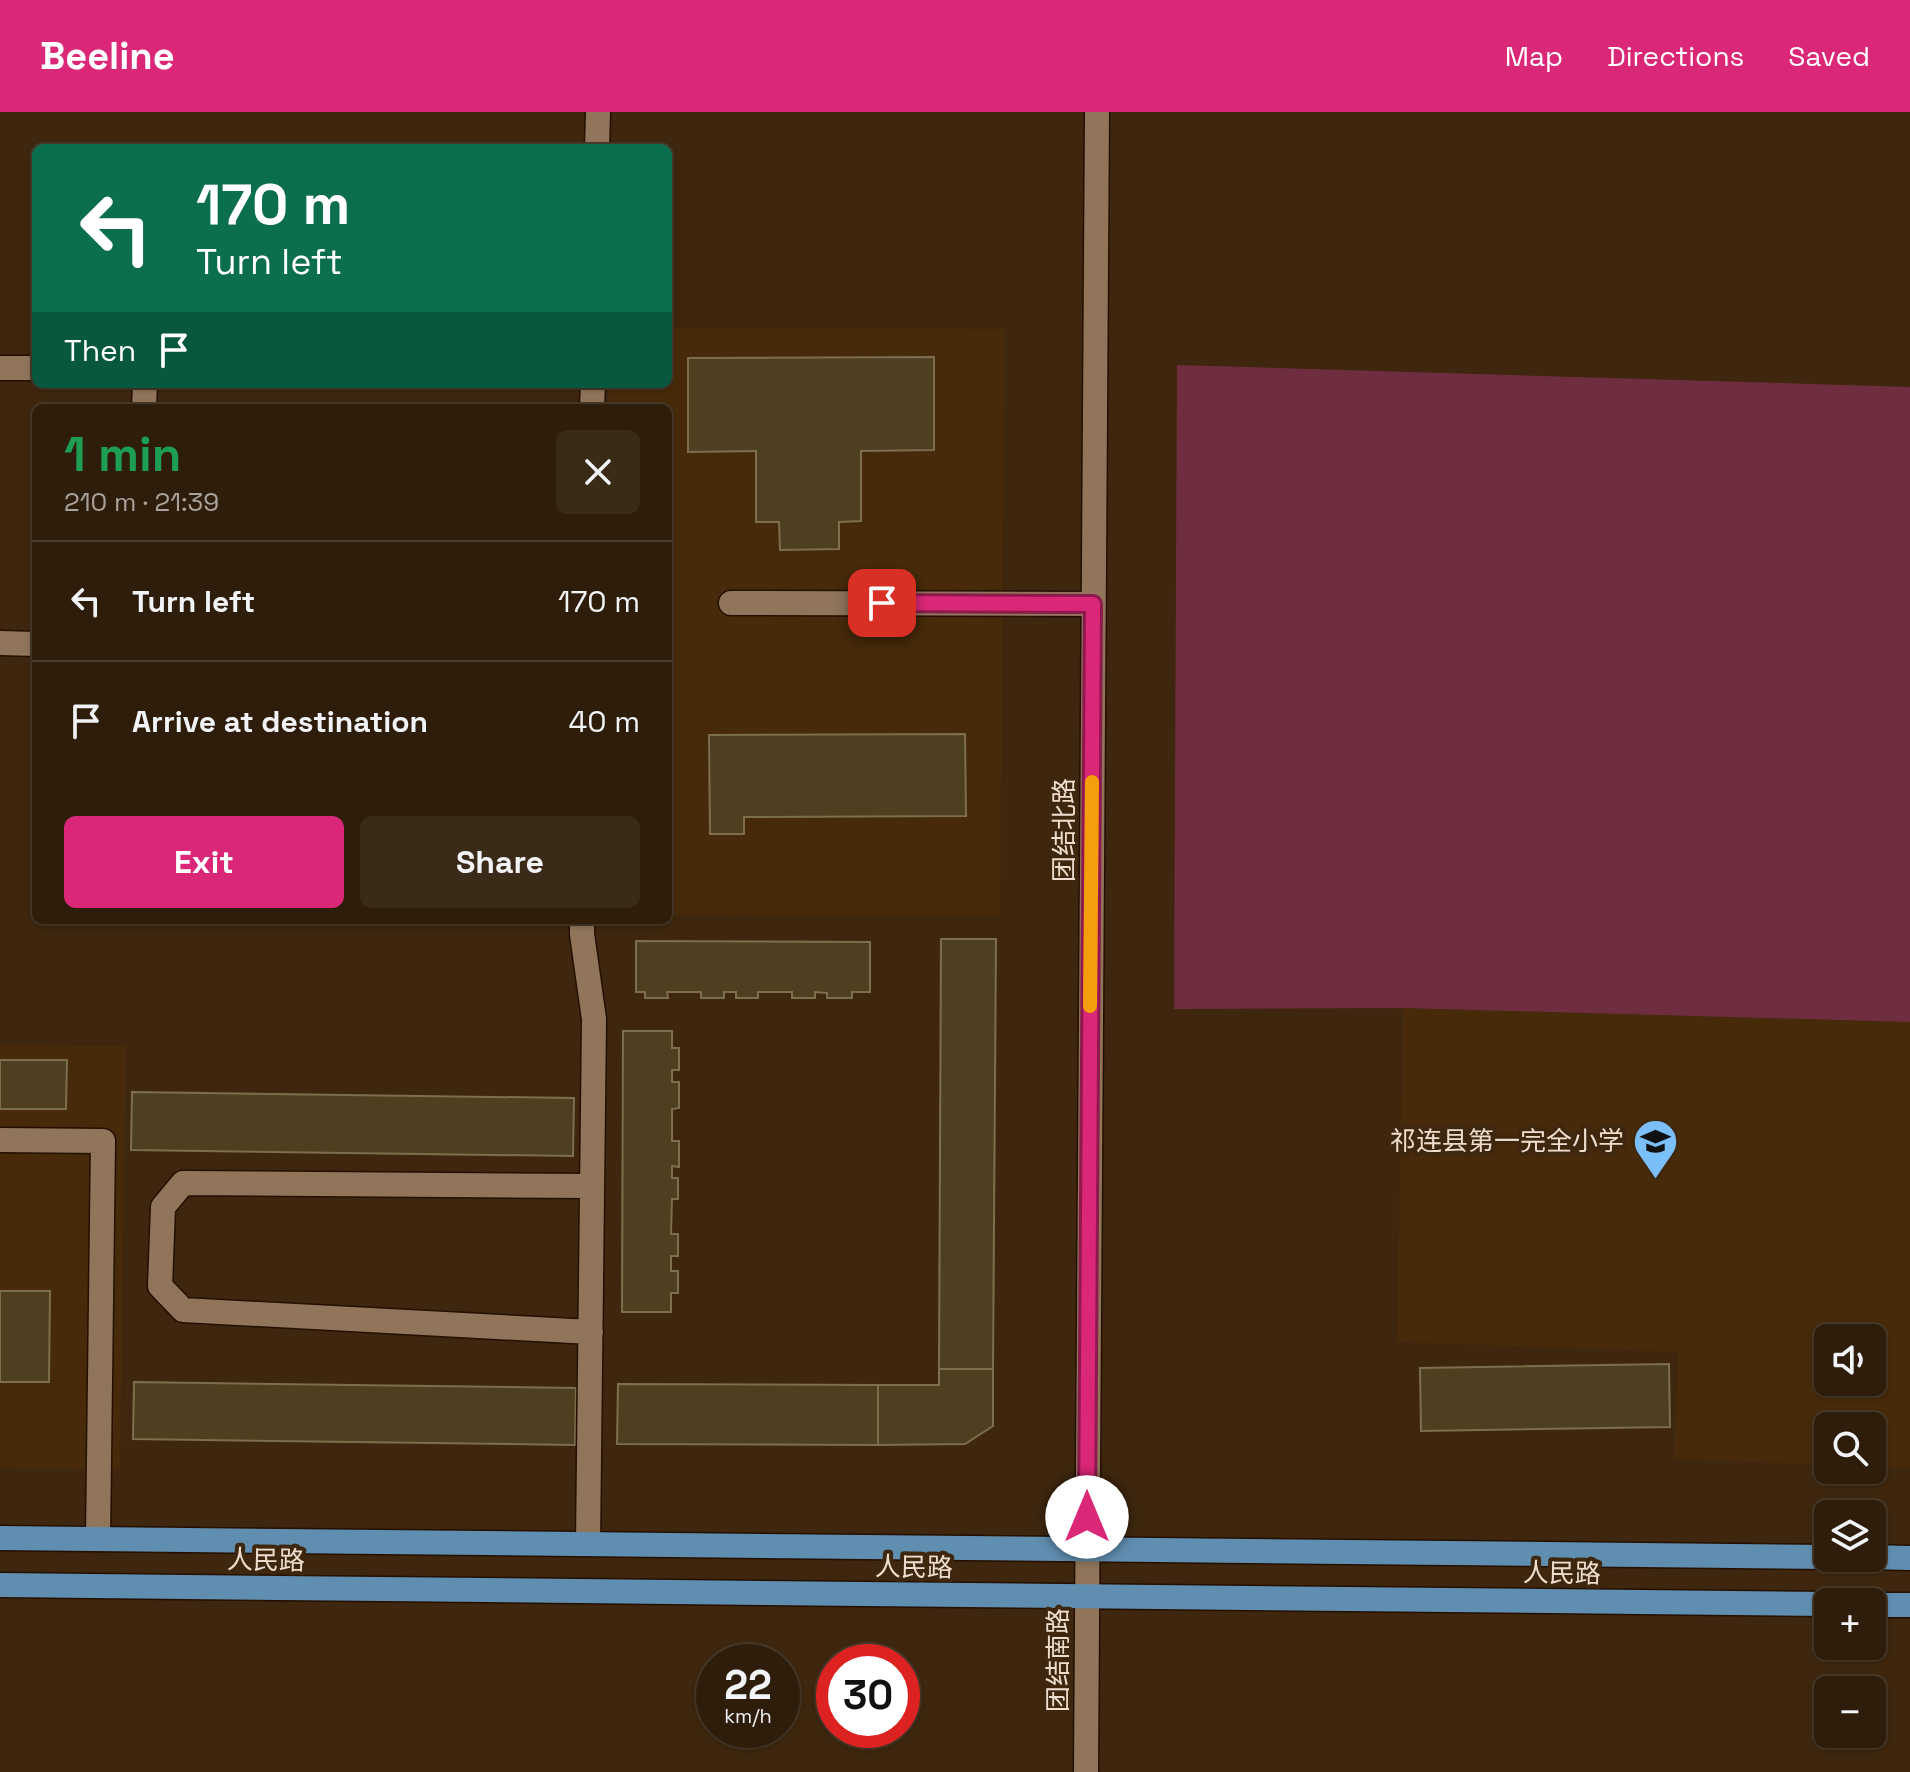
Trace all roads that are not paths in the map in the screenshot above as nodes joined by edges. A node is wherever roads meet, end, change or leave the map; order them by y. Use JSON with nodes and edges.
{"nodes":[{"id":1,"x":598,"y":112,"type":"edge"},
{"id":2,"x":1097,"y":112,"type":"edge"},
{"id":3,"x":597,"y":144,"type":"edge"},
{"id":4,"x":0,"y":368,"type":"edge"},
{"id":5,"x":32,"y":368,"type":"edge"},
{"id":6,"x":731,"y":603,"type":"dead end"},
{"id":7,"x":1093,"y":604,"type":"junction"},
{"id":8,"x":0,"y":643,"type":"edge"},
{"id":9,"x":32,"y":644,"type":"edge"},
{"id":10,"x":582,"y":924,"type":"edge"},
{"id":11,"x":0,"y":1140,"type":"edge"},
{"id":12,"x":592,"y":1186,"type":"junction"},
{"id":13,"x":591,"y":1332,"type":"junction"},
{"id":14,"x":0,"y":1538,"type":"edge"},
{"id":15,"x":98,"y":1539,"type":"junction"},
{"id":16,"x":588,"y":1544,"type":"junction"},
{"id":17,"x":1087,"y":1549,"type":"junction"},
{"id":18,"x":1814,"y":1557,"type":"edge"},
{"id":19,"x":1886,"y":1557,"type":"edge"},
{"id":20,"x":1910,"y":1558,"type":"edge"},
{"id":21,"x":0,"y":1585,"type":"edge"},
{"id":22,"x":1087,"y":1597,"type":"junction"},
{"id":23,"x":1814,"y":1604,"type":"edge"},
{"id":24,"x":1886,"y":1605,"type":"edge"},
{"id":25,"x":1910,"y":1605,"type":"edge"},
{"id":26,"x":1086,"y":1772,"type":"edge"}],
"edges":[{"from":1,"to":3,"type":"street"},
{"from":2,"to":7,"type":"street","name":"团结北路"},
{"from":4,"to":5,"type":"street"},
{"from":6,"to":7,"type":"street"},
{"from":7,"to":17,"type":"street","name":"团结北路"},
{"from":8,"to":9,"type":"street"},
{"from":10,"to":12,"type":"street"},
{"from":11,"to":15,"type":"street"},
{"from":12,"to":13,"type":"street"},
{"from":12,"to":13,"type":"street"},
{"from":13,"to":16,"type":"street"},
{"from":14,"to":15,"type":"main road","name":"人民路"},
{"from":15,"to":16,"type":"main road","name":"人民路"},
{"from":16,"to":17,"type":"main road","name":"人民路"},
{"from":17,"to":18,"type":"main road","name":"人民路"},
{"from":17,"to":22,"type":"street","name":"团结南路"},
{"from":19,"to":20,"type":"main road"},
{"from":21,"to":22,"type":"main road","name":"人民路"},
{"from":22,"to":23,"type":"main road","name":"人民路"},
{"from":22,"to":26,"type":"street","name":"团结南路"},
{"from":24,"to":25,"type":"main road"}]}
